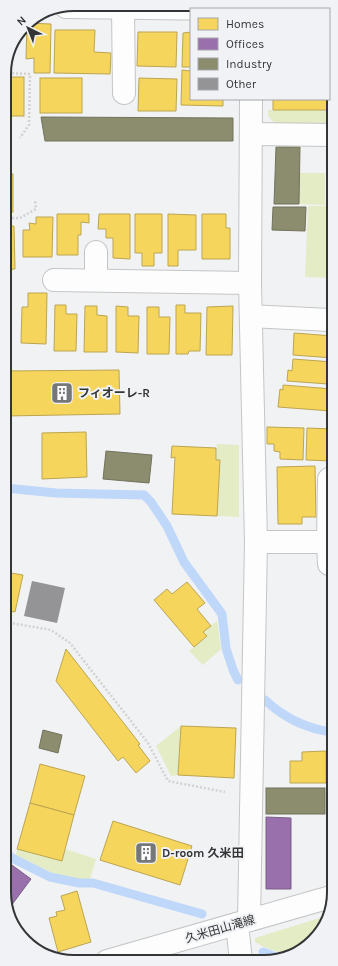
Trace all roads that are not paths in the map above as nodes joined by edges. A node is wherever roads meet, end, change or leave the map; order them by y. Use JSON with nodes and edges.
{"nodes":[{"id":1,"x":123,"y":11,"type":"edge"},
{"id":2,"x":124,"y":93,"type":"dead end"},
{"id":3,"x":251,"y":100,"type":"edge"},
{"id":4,"x":251,"y":134,"type":"junction"},
{"id":5,"x":327,"y":135,"type":"edge"},
{"id":6,"x":96,"y":252,"type":"dead end"},
{"id":7,"x":54,"y":280,"type":"dead end"},
{"id":8,"x":96,"y":280,"type":"junction"},
{"id":9,"x":250,"y":283,"type":"junction"},
{"id":10,"x":251,"y":316,"type":"junction"},
{"id":11,"x":327,"y":320,"type":"edge"},
{"id":12,"x":256,"y":542,"type":"junction"},
{"id":13,"x":327,"y":542,"type":"edge"},
{"id":14,"x":327,"y":898,"type":"edge"},
{"id":15,"x":243,"y":922,"type":"junction"},
{"id":16,"x":128,"y":955,"type":"edge"},
{"id":17,"x":241,"y":955,"type":"edge"}],
"edges":[{"from":1,"to":2,"type":"street"},
{"from":3,"to":4,"type":"street"},
{"from":4,"to":5,"type":"street"},
{"from":4,"to":9,"type":"street"},
{"from":6,"to":8,"type":"street"},
{"from":7,"to":8,"type":"street"},
{"from":8,"to":9,"type":"street"},
{"from":9,"to":10,"type":"street"},
{"from":10,"to":11,"type":"street"},
{"from":10,"to":12,"type":"street"},
{"from":12,"to":13,"type":"street"},
{"from":12,"to":15,"type":"street"},
{"from":14,"to":15,"type":"street","name":"久米田山滝線"},
{"from":15,"to":16,"type":"street","name":"久米田山滝線"},
{"from":15,"to":17,"type":"street"}]}
